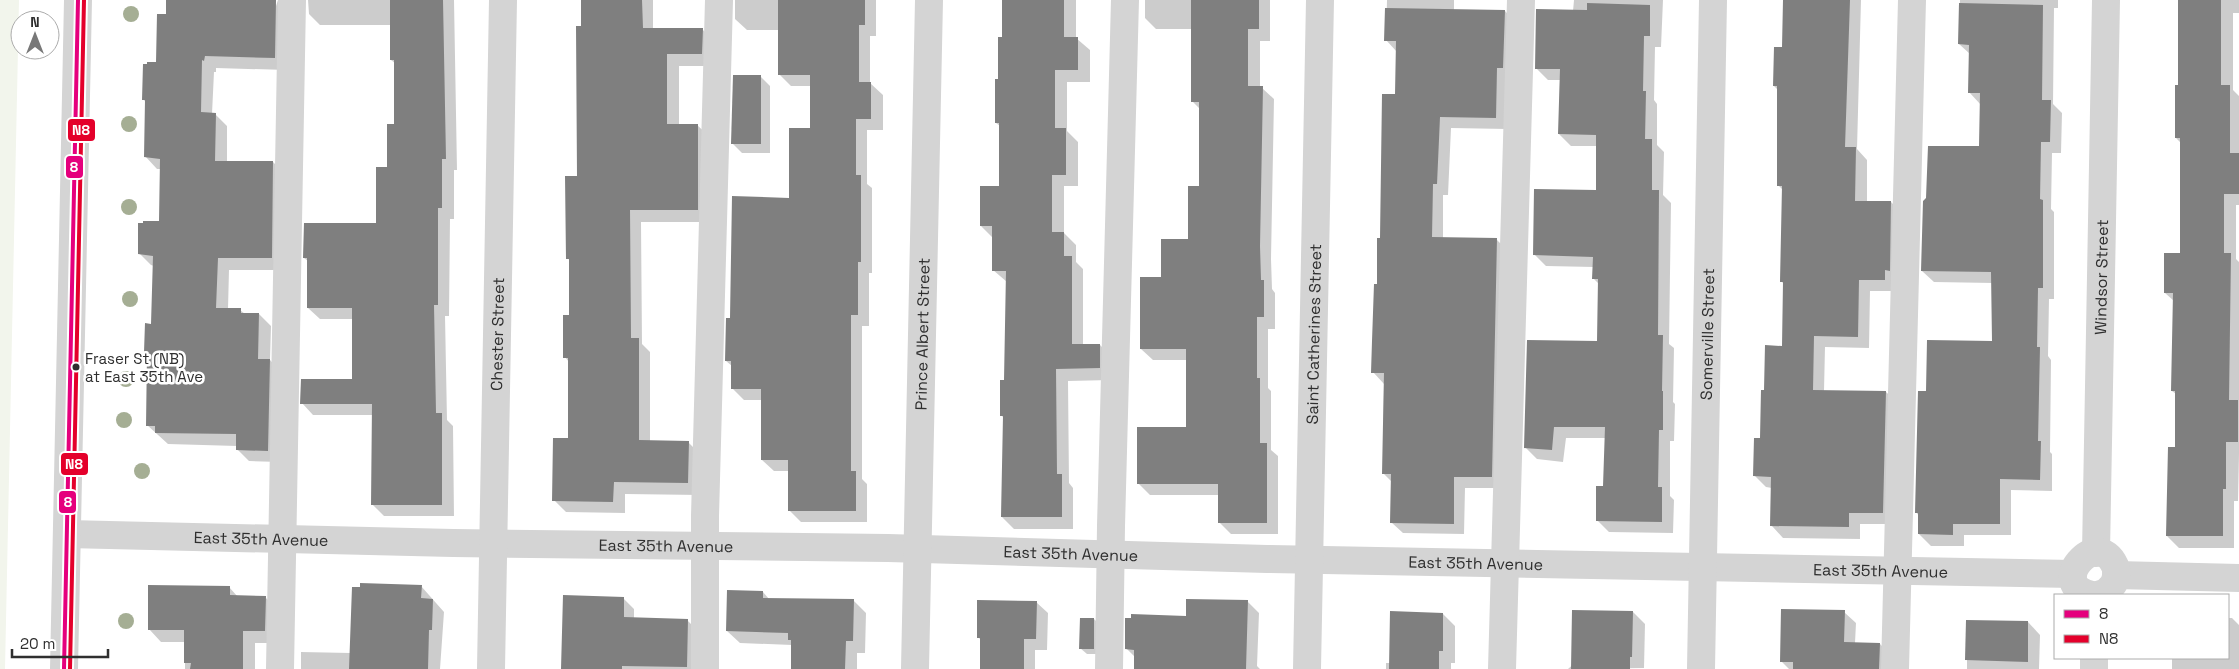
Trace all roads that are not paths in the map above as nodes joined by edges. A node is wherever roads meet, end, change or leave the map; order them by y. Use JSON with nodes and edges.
{"nodes":[{"id":1,"x":78,"y":0,"type":"edge"},
{"id":2,"x":292,"y":0,"type":"edge"},
{"id":3,"x":503,"y":0,"type":"edge"},
{"id":4,"x":719,"y":0,"type":"edge"},
{"id":5,"x":928,"y":0,"type":"edge"},
{"id":6,"x":1125,"y":0,"type":"edge"},
{"id":7,"x":1320,"y":0,"type":"edge"},
{"id":8,"x":1521,"y":0,"type":"edge"},
{"id":9,"x":1713,"y":0,"type":"edge"},
{"id":10,"x":1912,"y":0,"type":"edge"},
{"id":11,"x":2106,"y":0,"type":"edge"},
{"id":12,"x":67,"y":534,"type":"junction"},
{"id":13,"x":282,"y":539,"type":"junction"},
{"id":14,"x":492,"y":543,"type":"junction"},
{"id":15,"x":706,"y":546,"type":"junction"},
{"id":16,"x":917,"y":549,"type":"junction"},
{"id":17,"x":2096,"y":553,"type":"junction"},
{"id":18,"x":1111,"y":554,"type":"junction"},
{"id":19,"x":1309,"y":560,"type":"junction"},
{"id":20,"x":1504,"y":564,"type":"junction"},
{"id":21,"x":1704,"y":568,"type":"junction"},
{"id":22,"x":1897,"y":571,"type":"junction"},
{"id":23,"x":2073,"y":574,"type":"junction"},
{"id":24,"x":2116,"y":575,"type":"junction"},
{"id":25,"x":2239,"y":578,"type":"edge"},
{"id":26,"x":2089,"y":594,"type":"edge"},
{"id":27,"x":2100,"y":594,"type":"edge"},
{"id":28,"x":64,"y":669,"type":"edge"},
{"id":29,"x":280,"y":669,"type":"edge"},
{"id":30,"x":491,"y":669,"type":"edge"},
{"id":31,"x":705,"y":669,"type":"edge"},
{"id":32,"x":915,"y":669,"type":"edge"},
{"id":33,"x":1109,"y":669,"type":"edge"},
{"id":34,"x":1307,"y":669,"type":"edge"},
{"id":35,"x":1502,"y":669,"type":"edge"},
{"id":36,"x":1702,"y":669,"type":"edge"},
{"id":37,"x":1895,"y":669,"type":"edge"}],
"edges":[{"from":1,"to":12,"type":"street"},
{"from":2,"to":13,"type":"street"},
{"from":3,"to":14,"type":"street","name":"Chester Street"},
{"from":4,"to":15,"type":"street"},
{"from":5,"to":16,"type":"street","name":"Prince Albert Street"},
{"from":6,"to":18,"type":"street"},
{"from":7,"to":19,"type":"street","name":"Saint Catherines Street"},
{"from":8,"to":20,"type":"street"},
{"from":9,"to":21,"type":"street","name":"Somerville Street"},
{"from":10,"to":22,"type":"street"},
{"from":11,"to":17,"type":"street","name":"Windsor Street"},
{"from":12,"to":13,"type":"street","name":"East 35th Avenue"},
{"from":12,"to":28,"type":"street"},
{"from":13,"to":14,"type":"street","name":"East 35th Avenue"},
{"from":13,"to":29,"type":"street"},
{"from":14,"to":15,"type":"street","name":"East 35th Avenue"},
{"from":14,"to":30,"type":"street","name":"Chester Street"},
{"from":15,"to":16,"type":"street","name":"East 35th Avenue"},
{"from":15,"to":31,"type":"street"},
{"from":16,"to":18,"type":"street","name":"East 35th Avenue"},
{"from":16,"to":32,"type":"street","name":"Prince Albert Street"},
{"from":17,"to":23,"type":"street"},
{"from":17,"to":24,"type":"street"},
{"from":18,"to":19,"type":"street","name":"East 35th Avenue"},
{"from":18,"to":33,"type":"street"},
{"from":19,"to":20,"type":"street","name":"East 35th Avenue"},
{"from":19,"to":34,"type":"street","name":"Saint Catherines Street"},
{"from":20,"to":21,"type":"street","name":"East 35th Avenue"},
{"from":20,"to":35,"type":"street"},
{"from":21,"to":22,"type":"street","name":"East 35th Avenue"},
{"from":21,"to":36,"type":"street","name":"Somerville Street"},
{"from":22,"to":23,"type":"street","name":"East 35th Avenue"},
{"from":22,"to":37,"type":"street"},
{"from":23,"to":26,"type":"street"},
{"from":24,"to":25,"type":"street"},
{"from":24,"to":27,"type":"street"}]}
